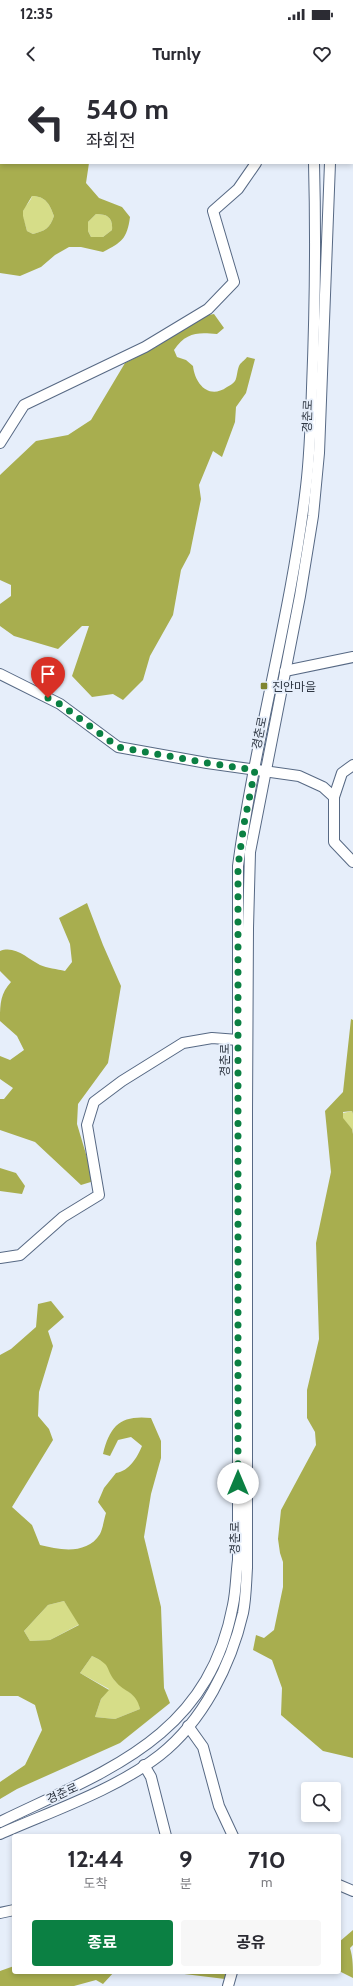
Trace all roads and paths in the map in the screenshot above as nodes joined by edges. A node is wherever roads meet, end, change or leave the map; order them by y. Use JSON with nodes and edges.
{"nodes":[{"id":1,"x":255,"y":164,"type":"edge"},
{"id":2,"x":314,"y":164,"type":"edge"},
{"id":3,"x":330,"y":164,"type":"edge"},
{"id":4,"x":0,"y":443,"type":"edge"},
{"id":5,"x":353,"y":657,"type":"edge"},
{"id":6,"x":285,"y":671,"type":"junction"},
{"id":7,"x":0,"y":674,"type":"edge"},
{"id":8,"x":353,"y":765,"type":"edge"},
{"id":9,"x":260,"y":770,"type":"junction"},
{"id":10,"x":334,"y":797,"type":"junction"},
{"id":11,"x":353,"y":862,"type":"edge"},
{"id":12,"x":238,"y":1040,"type":"junction"},
{"id":13,"x":0,"y":1258,"type":"edge"},
{"id":14,"x":188,"y":1726,"type":"junction"},
{"id":15,"x":144,"y":1765,"type":"junction"},
{"id":16,"x":0,"y":1822,"type":"edge"},
{"id":17,"x":0,"y":1834,"type":"edge"},
{"id":18,"x":165,"y":1834,"type":"edge"},
{"id":19,"x":232,"y":1834,"type":"edge"},
{"id":20,"x":341,"y":1886,"type":"edge"},
{"id":21,"x":353,"y":1891,"type":"edge"},
{"id":22,"x":12,"y":1910,"type":"edge"},
{"id":23,"x":0,"y":1913,"type":"edge"},
{"id":24,"x":231,"y":1974,"type":"edge"},
{"id":25,"x":228,"y":1986,"type":"edge"}],
"edges":[{"from":1,"to":4,"type":"street"},
{"from":2,"to":9,"type":"street","name":"경춘로"},
{"from":3,"to":6,"type":"street","name":"경춘로"},
{"from":5,"to":6,"type":"street"},
{"from":6,"to":9,"type":"street","name":"경춘로"},
{"from":7,"to":9,"type":"street"},
{"from":8,"to":10,"type":"street"},
{"from":9,"to":10,"type":"street"},
{"from":9,"to":12,"type":"street","name":"경춘로"},
{"from":9,"to":14,"type":"street","name":"경춘로"},
{"from":10,"to":11,"type":"street"},
{"from":12,"to":13,"type":"street"},
{"from":12,"to":16,"type":"street","name":"경춘로"},
{"from":14,"to":15,"type":"street","name":"경춘로"},
{"from":14,"to":19,"type":"street"},
{"from":15,"to":17,"type":"street","name":"경춘로"},
{"from":15,"to":18,"type":"street"},
{"from":20,"to":21,"type":"street"},
{"from":22,"to":23,"type":"street"},
{"from":24,"to":25,"type":"street"}]}
